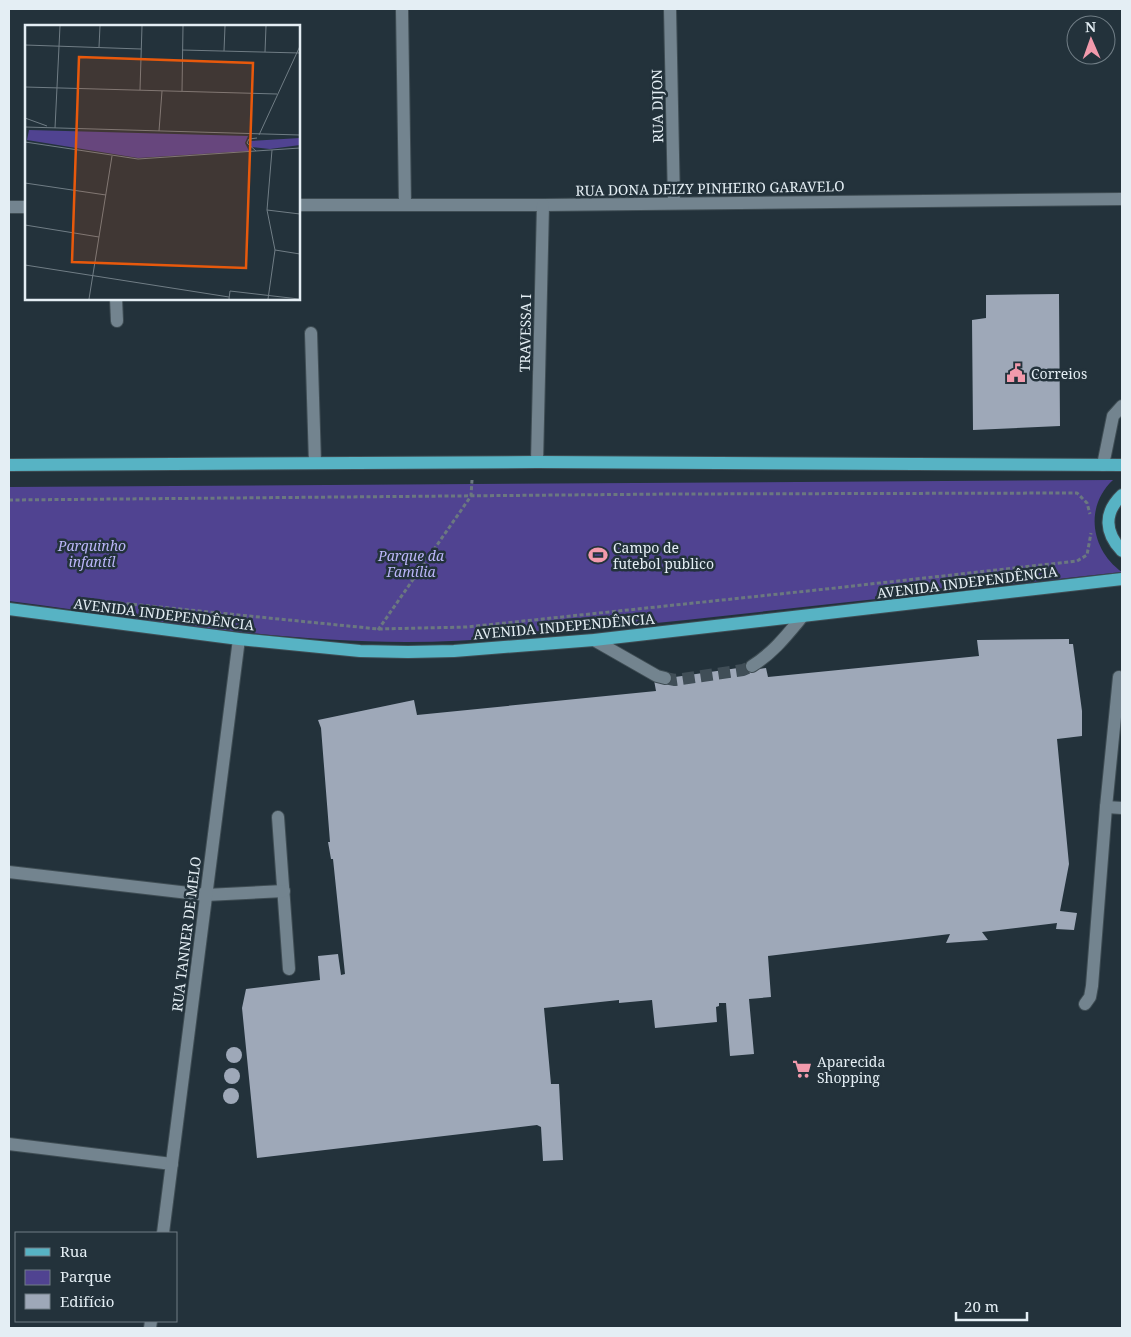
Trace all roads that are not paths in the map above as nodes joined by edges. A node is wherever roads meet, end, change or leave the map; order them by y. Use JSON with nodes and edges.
{"nodes":[{"id":1,"x":402,"y":9,"type":"edge"},
{"id":2,"x":670,"y":9,"type":"edge"},
{"id":3,"x":1122,"y":199,"type":"edge"},
{"id":4,"x":674,"y":203,"type":"junction"},
{"id":5,"x":404,"y":204,"type":"junction"},
{"id":6,"x":300,"y":205,"type":"edge"},
{"id":7,"x":543,"y":205,"type":"junction"},
{"id":8,"x":9,"y":207,"type":"edge"},
{"id":9,"x":25,"y":207,"type":"edge"},
{"id":10,"x":116,"y":300,"type":"edge"},
{"id":11,"x":117,"y":321,"type":"dead end"},
{"id":12,"x":311,"y":333,"type":"dead end"},
{"id":13,"x":1122,"y":406,"type":"edge"},
{"id":14,"x":538,"y":462,"type":"junction"},
{"id":15,"x":314,"y":463,"type":"junction"},
{"id":16,"x":1103,"y":465,"type":"junction"},
{"id":17,"x":1122,"y":465,"type":"edge"},
{"id":18,"x":9,"y":466,"type":"edge"},
{"id":19,"x":1122,"y":495,"type":"edge"},
{"id":20,"x":1122,"y":552,"type":"edge"},
{"id":21,"x":1122,"y":579,"type":"edge"},
{"id":22,"x":9,"y":609,"type":"edge"},
{"id":23,"x":802,"y":617,"type":"junction"},
{"id":24,"x":239,"y":639,"type":"junction"},
{"id":25,"x":594,"y":640,"type":"junction"},
{"id":26,"x":752,"y":666,"type":"tunnel mouth"},
{"id":27,"x":665,"y":678,"type":"tunnel mouth"},
{"id":28,"x":1119,"y":678,"type":"dead end"},
{"id":29,"x":1106,"y":807,"type":"junction"},
{"id":30,"x":1122,"y":808,"type":"edge"},
{"id":31,"x":278,"y":817,"type":"dead end"},
{"id":32,"x":9,"y":872,"type":"edge"},
{"id":33,"x":284,"y":891,"type":"junction"},
{"id":34,"x":206,"y":895,"type":"junction"},
{"id":35,"x":290,"y":969,"type":"dead end"},
{"id":36,"x":1085,"y":1004,"type":"dead end"},
{"id":37,"x":9,"y":1144,"type":"edge"},
{"id":38,"x":172,"y":1164,"type":"junction"},
{"id":39,"x":163,"y":1232,"type":"edge"}],
"edges":[{"from":1,"to":5,"type":"street"},
{"from":2,"to":4,"type":"street","name":"RUA DIJON"},
{"from":3,"to":4,"type":"street","name":"RUA DONA DEIZY PINHEIRO GARAVELO"},
{"from":4,"to":7,"type":"street","name":"RUA DONA DEIZY PINHEIRO GARAVELO"},
{"from":5,"to":6,"type":"street","name":"RUA DONA DEIZY PINHEIRO GARAVELO"},
{"from":5,"to":7,"type":"street","name":"RUA DONA DEIZY PINHEIRO GARAVELO"},
{"from":7,"to":14,"type":"street","name":"TRAVESSA I"},
{"from":8,"to":9,"type":"street"},
{"from":10,"to":11,"type":"street"},
{"from":12,"to":15,"type":"street"},
{"from":13,"to":16,"type":"street"},
{"from":14,"to":15,"type":"main road"},
{"from":14,"to":16,"type":"main road"},
{"from":15,"to":18,"type":"main road"},
{"from":16,"to":17,"type":"main road"},
{"from":19,"to":20,"type":"main road"},
{"from":21,"to":23,"type":"main road","name":"AVENIDA INDEPENDÊNCIA"},
{"from":22,"to":24,"type":"main road","name":"AVENIDA INDEPENDÊNCIA"},
{"from":23,"to":25,"type":"main road","name":"AVENIDA INDEPENDÊNCIA"},
{"from":23,"to":26,"type":"street"},
{"from":24,"to":25,"type":"main road","name":"AVENIDA INDEPENDÊNCIA"},
{"from":24,"to":34,"type":"street","name":"RUA TANNER DE MELO"},
{"from":25,"to":27,"type":"street"},
{"from":28,"to":29,"type":"street"},
{"from":29,"to":30,"type":"street"},
{"from":29,"to":36,"type":"street"},
{"from":31,"to":33,"type":"street"},
{"from":32,"to":34,"type":"street"},
{"from":33,"to":34,"type":"street"},
{"from":33,"to":35,"type":"street"},
{"from":34,"to":38,"type":"street","name":"RUA TANNER DE MELO"},
{"from":37,"to":38,"type":"street"},
{"from":38,"to":39,"type":"street","name":"RUA TANNER DE MELO"}]}
